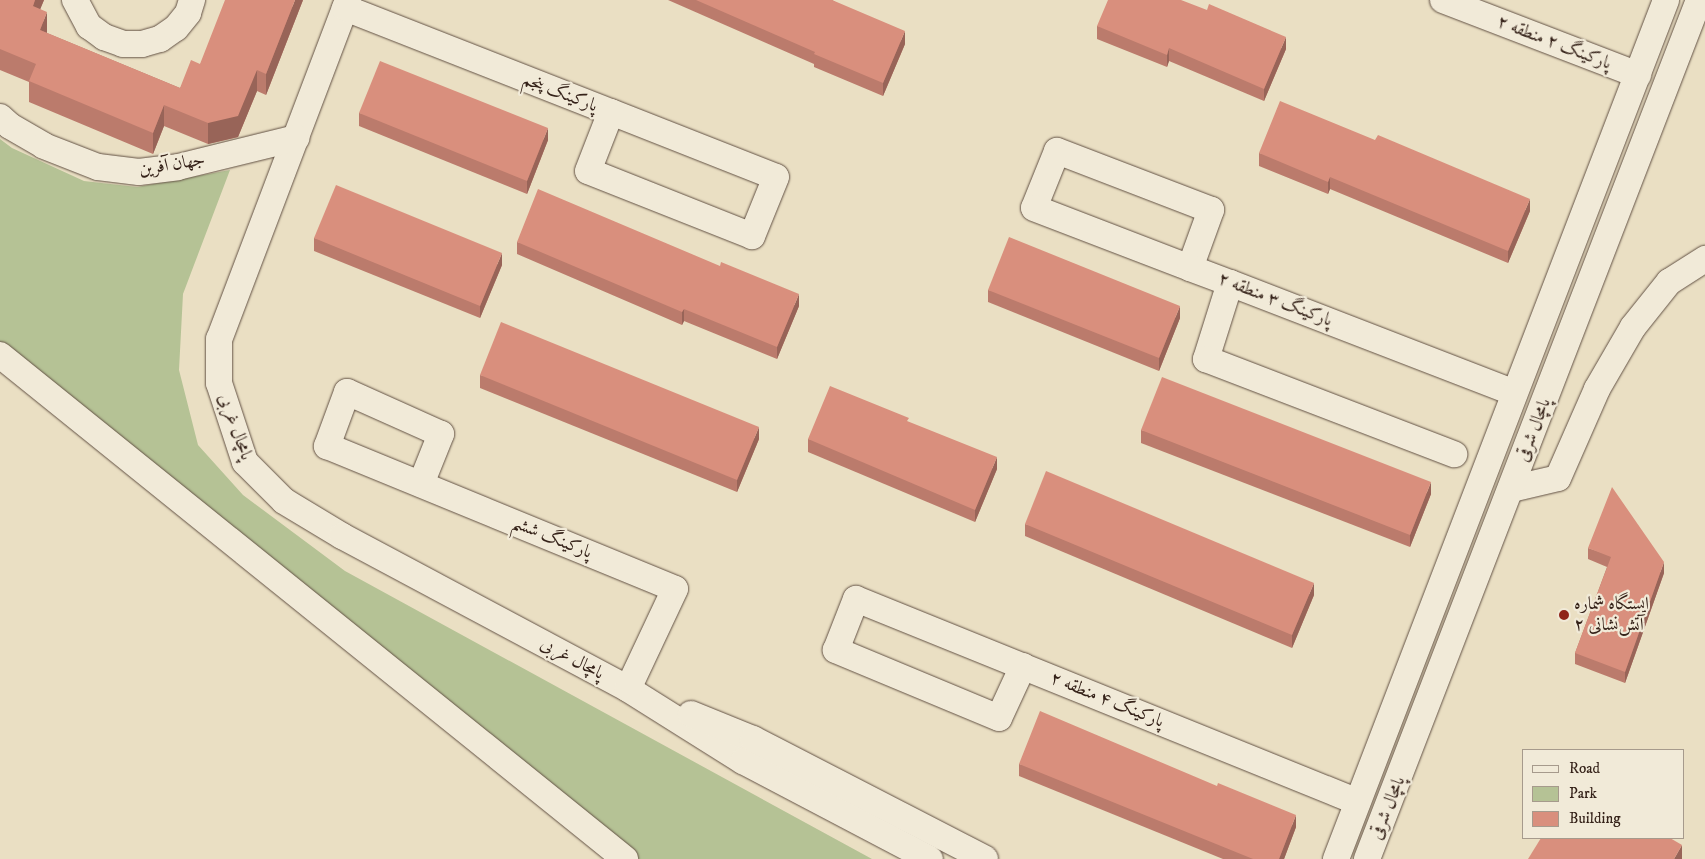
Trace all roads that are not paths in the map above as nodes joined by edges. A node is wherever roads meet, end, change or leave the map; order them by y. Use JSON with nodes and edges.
{"nodes":[{"id":1,"x":75,"y":0,"type":"edge"},
{"id":2,"x":192,"y":0,"type":"edge"},
{"id":3,"x":1443,"y":0,"type":"edge"},
{"id":4,"x":1666,"y":0,"type":"edge"},
{"id":5,"x":346,"y":4,"type":"edge"},
{"id":6,"x":1700,"y":10,"type":"edge"},
{"id":7,"x":1638,"y":75,"type":"junction"},
{"id":8,"x":611,"y":112,"type":"junction"},
{"id":9,"x":0,"y":116,"type":"edge"},
{"id":10,"x":296,"y":138,"type":"junction"},
{"id":11,"x":1705,"y":259,"type":"edge"},
{"id":12,"x":1190,"y":268,"type":"junction"},
{"id":13,"x":1230,"y":283,"type":"junction"},
{"id":14,"x":0,"y":355,"type":"edge"},
{"id":15,"x":1515,"y":393,"type":"junction"},
{"id":16,"x":1454,"y":454,"type":"dead end"},
{"id":17,"x":421,"y":484,"type":"junction"},
{"id":18,"x":1512,"y":489,"type":"junction"},
{"id":19,"x":1455,"y":548,"type":"junction"},
{"id":20,"x":1484,"y":560,"type":"junction"},
{"id":21,"x":1023,"y":666,"type":"junction"},
{"id":22,"x":628,"y":689,"type":"junction"},
{"id":23,"x":1358,"y":802,"type":"junction"},
{"id":24,"x":625,"y":859,"type":"edge"},
{"id":25,"x":930,"y":859,"type":"edge"},
{"id":26,"x":985,"y":859,"type":"edge"},
{"id":27,"x":1336,"y":859,"type":"edge"},
{"id":28,"x":1367,"y":859,"type":"edge"}],
"edges":[{"from":1,"to":2,"type":"street"},
{"from":3,"to":7,"type":"street","name":"پارکینگ ۲ منطقه ۲"},
{"from":4,"to":7,"type":"street","name":"پامچال شرقی"},
{"from":5,"to":8,"type":"street","name":"پارکینگ پنجم"},
{"from":5,"to":10,"type":"street","name":"پامچال غربی"},
{"from":6,"to":18,"type":"street","name":"پامچال شرقی"},
{"from":7,"to":15,"type":"street","name":"پامچال شرقی"},
{"from":8,"to":8,"type":"street","name":"پارکینگ پنجم"},
{"from":9,"to":10,"type":"street","name":"جهان آفرین"},
{"from":10,"to":22,"type":"street","name":"پامچال غربی"},
{"from":11,"to":18,"type":"street"},
{"from":12,"to":12,"type":"street","name":"پارکینگ ۳ منطقه ۲"},
{"from":12,"to":13,"type":"street","name":"پارکینگ ۳ منطقه ۲"},
{"from":13,"to":15,"type":"street","name":"پارکینگ ۳ منطقه ۲"},
{"from":13,"to":16,"type":"street"},
{"from":14,"to":24,"type":"street"},
{"from":15,"to":19,"type":"street","name":"پامچال شرقی"},
{"from":17,"to":17,"type":"street","name":"پارکینگ ششم"},
{"from":17,"to":22,"type":"street","name":"پارکینگ ششم"},
{"from":18,"to":20,"type":"street","name":"پامچال شرقی"},
{"from":19,"to":20,"type":"street"},
{"from":19,"to":23,"type":"street","name":"پامچال شرقی"},
{"from":20,"to":28,"type":"street","name":"پامچال شرقی"},
{"from":21,"to":21,"type":"street","name":"پارکینگ ۴ منطقه ۲"},
{"from":21,"to":23,"type":"street","name":"پارکینگ ۴ منطقه ۲"},
{"from":22,"to":25,"type":"street","name":"پامچال غربی"},
{"from":22,"to":26,"type":"street","name":"پامچال غربی"},
{"from":23,"to":27,"type":"street","name":"پامچال شرقی"}]}
